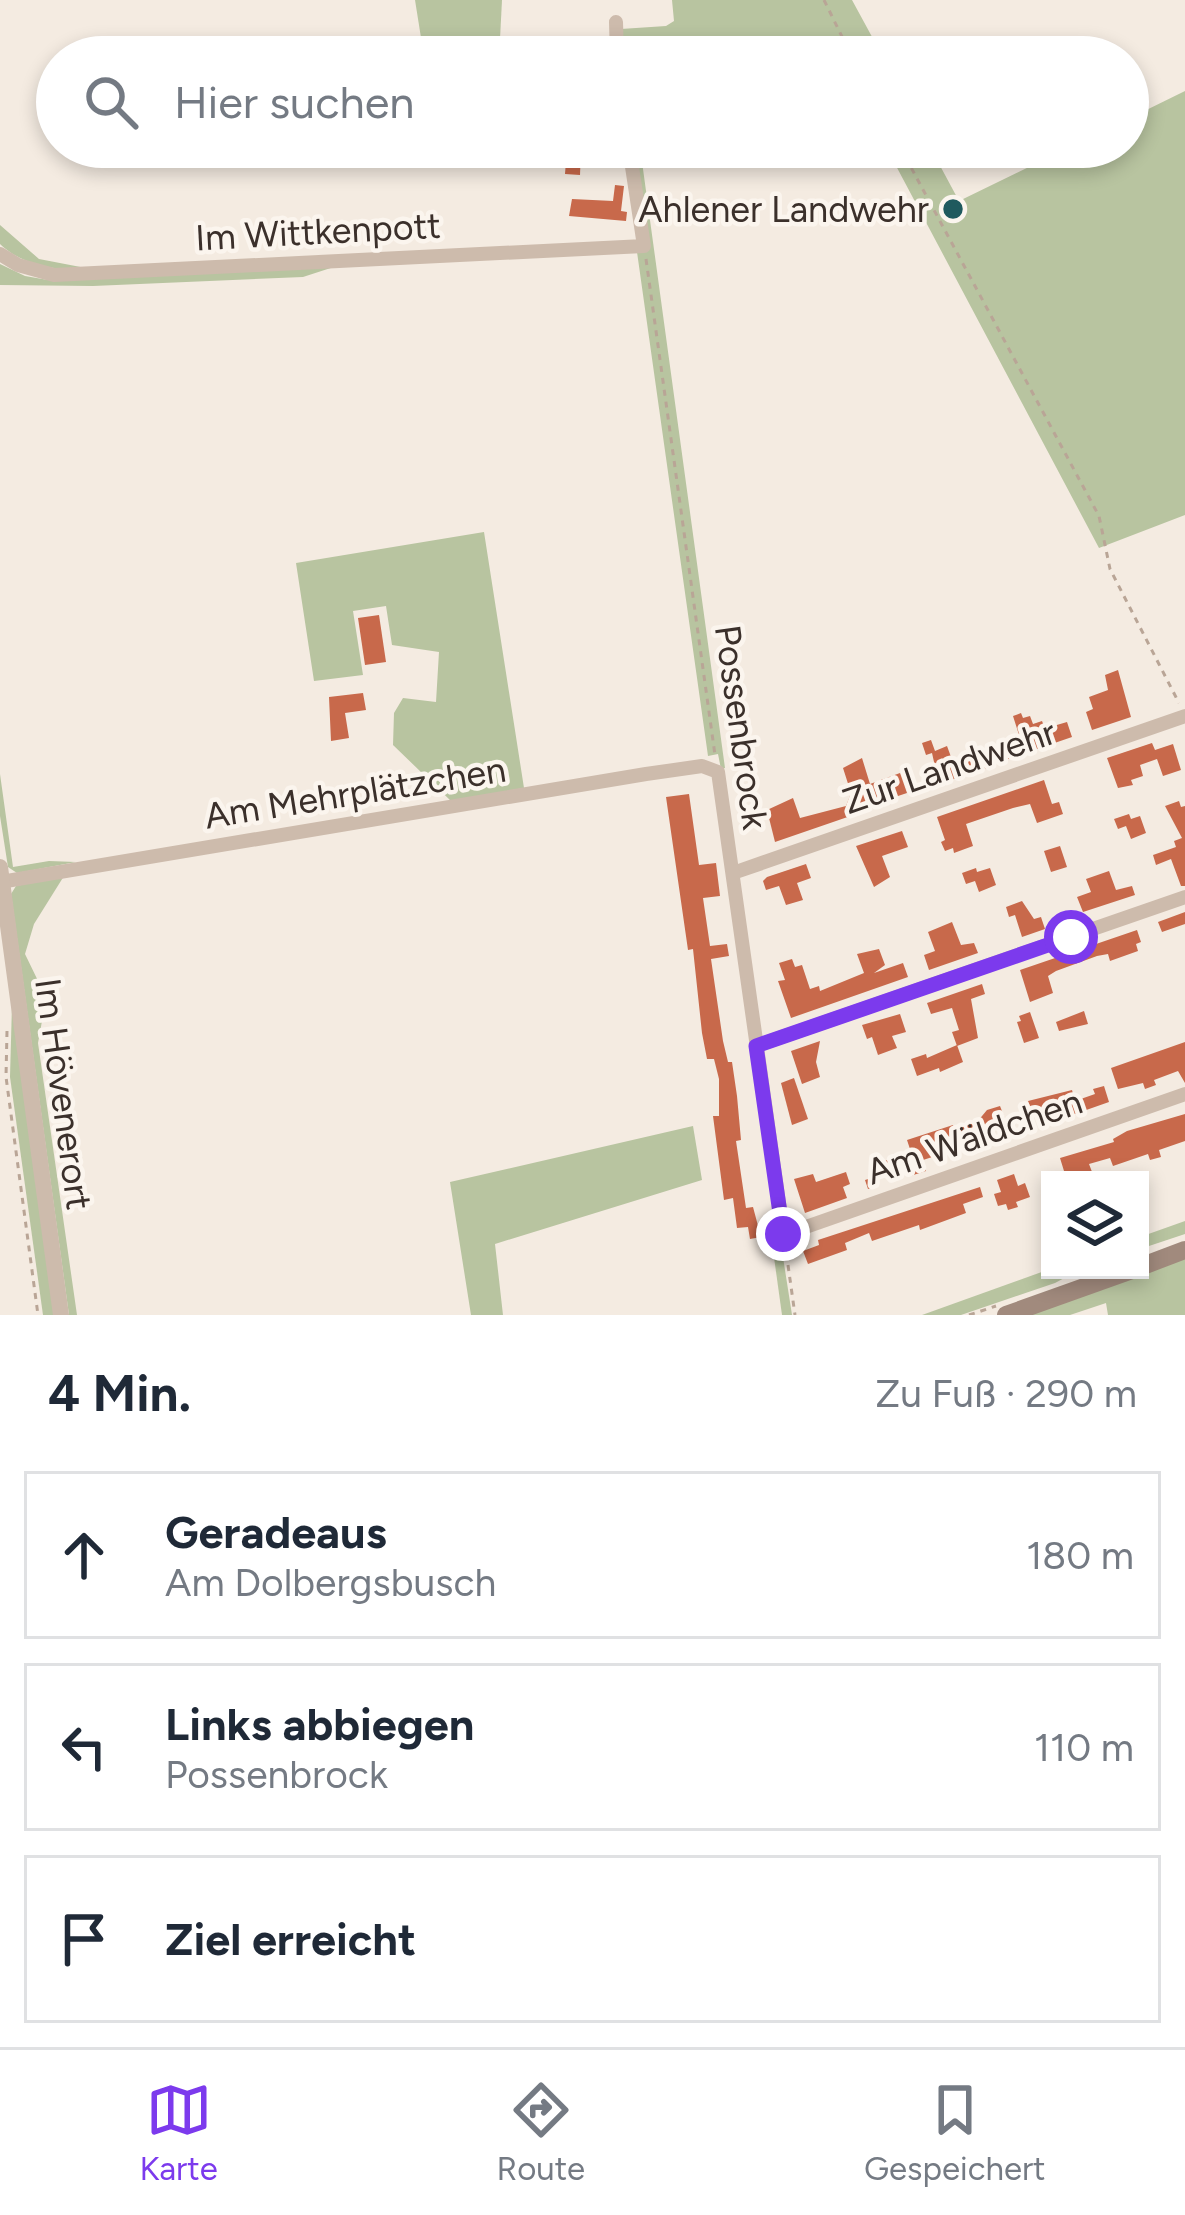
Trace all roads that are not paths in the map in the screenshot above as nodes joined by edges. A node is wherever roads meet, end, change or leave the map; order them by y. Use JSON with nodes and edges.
{"nodes":[{"id":1,"x":616,"y":22,"type":"dead end"},
{"id":2,"x":616,"y":36,"type":"edge"},
{"id":3,"x":632,"y":168,"type":"edge"},
{"id":4,"x":0,"y":254,"type":"edge"},
{"id":5,"x":1185,"y":716,"type":"edge"},
{"id":6,"x":718,"y":772,"type":"joint"},
{"id":7,"x":733,"y":873,"type":"junction"},
{"id":8,"x":1,"y":877,"type":"edge"},
{"id":9,"x":1185,"y":897,"type":"edge"},
{"id":10,"x":756,"y":1046,"type":"junction"},
{"id":11,"x":1185,"y":1094,"type":"edge"},
{"id":12,"x":783,"y":1234,"type":"junction"},
{"id":13,"x":1185,"y":1250,"type":"edge"},
{"id":14,"x":786,"y":1252,"type":"road end"},
{"id":15,"x":1149,"y":1263,"type":"edge"},
{"id":16,"x":1106,"y":1279,"type":"edge"},
{"id":17,"x":61,"y":1315,"type":"edge"},
{"id":18,"x":1006,"y":1315,"type":"edge"}],
"edges":[{"from":1,"to":2,"type":"street"},
{"from":3,"to":4,"type":"street","name":"Im Wittkenpott"},
{"from":5,"to":7,"type":"street","name":"Zur Landwehr"},
{"from":6,"to":7,"type":"street","name":"Possenbrock"},
{"from":6,"to":8,"type":"street","name":"Am Mehrplätzchen"},
{"from":7,"to":10,"type":"street","name":"Possenbrock"},
{"from":8,"to":17,"type":"street","name":"Im Hövenerort"},
{"from":9,"to":10,"type":"street"},
{"from":10,"to":12,"type":"street","name":"Possenbrock"},
{"from":11,"to":12,"type":"street","name":"Am Wäldchen"},
{"from":12,"to":14,"type":"street","name":"Possenbrock"},
{"from":13,"to":15,"type":"main road"},
{"from":16,"to":18,"type":"main road"}]}
